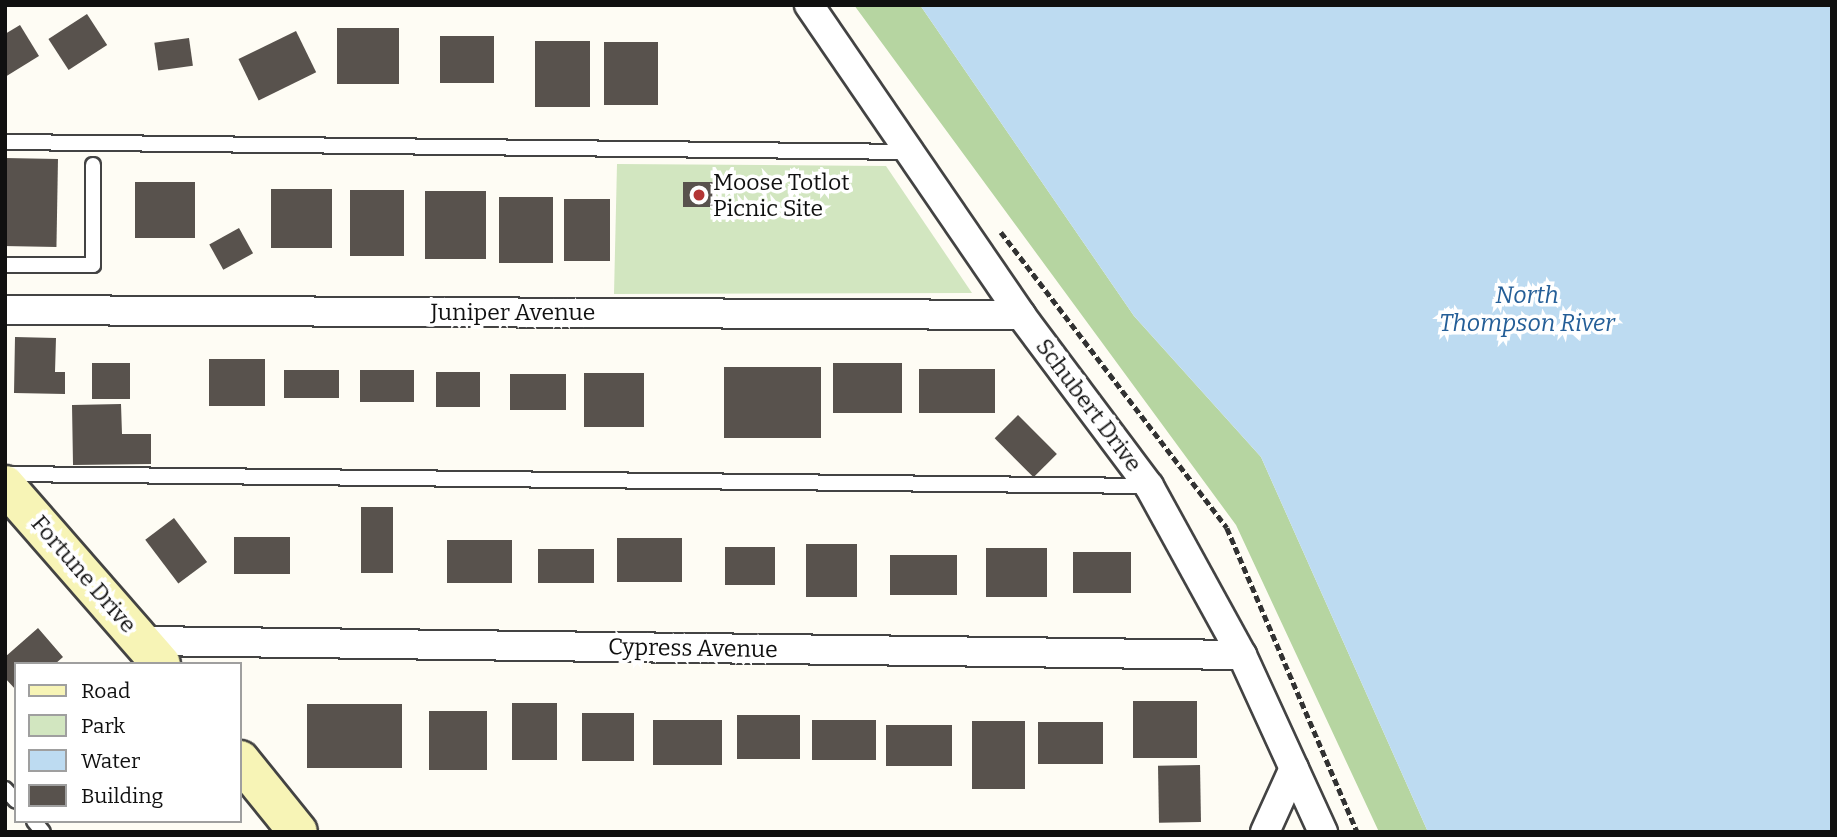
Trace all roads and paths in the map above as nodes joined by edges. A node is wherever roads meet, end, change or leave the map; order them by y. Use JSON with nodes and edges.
{"nodes":[{"id":1,"x":809,"y":5,"type":"edge"},
{"id":2,"x":5,"y":142,"type":"edge"},
{"id":3,"x":909,"y":152,"type":"junction"},
{"id":4,"x":93,"y":165,"type":"dead end"},
{"id":5,"x":5,"y":265,"type":"edge"},
{"id":6,"x":5,"y":310,"type":"edge"},
{"id":7,"x":1021,"y":315,"type":"junction"},
{"id":8,"x":5,"y":474,"type":"edge"},
{"id":9,"x":5,"y":485,"type":"edge"},
{"id":10,"x":1149,"y":486,"type":"junction"},
{"id":11,"x":152,"y":652,"type":"edge"},
{"id":12,"x":1242,"y":655,"type":"junction"},
{"id":13,"x":242,"y":762,"type":"edge"},
{"id":14,"x":1294,"y":768,"type":"junction"},
{"id":15,"x":298,"y":832,"type":"edge"},
{"id":16,"x":1265,"y":832,"type":"edge"},
{"id":17,"x":1323,"y":832,"type":"edge"}],
"edges":[{"from":1,"to":3,"type":"street","name":"Schubert Drive"},
{"from":2,"to":3,"type":"lane"},
{"from":3,"to":7,"type":"street","name":"Schubert Drive"},
{"from":4,"to":5,"type":"lane"},
{"from":6,"to":7,"type":"street","name":"Juniper Avenue"},
{"from":7,"to":10,"type":"street","name":"Schubert Drive"},
{"from":8,"to":10,"type":"lane"},
{"from":9,"to":11,"type":"main road","name":"Fortune Drive"},
{"from":10,"to":12,"type":"street","name":"Schubert Drive"},
{"from":11,"to":12,"type":"street","name":"Cypress Avenue"},
{"from":12,"to":14,"type":"street","name":"Schubert Drive"},
{"from":13,"to":15,"type":"main road"},
{"from":14,"to":16,"type":"street"},
{"from":14,"to":17,"type":"street","name":"Schubert Drive"}]}
